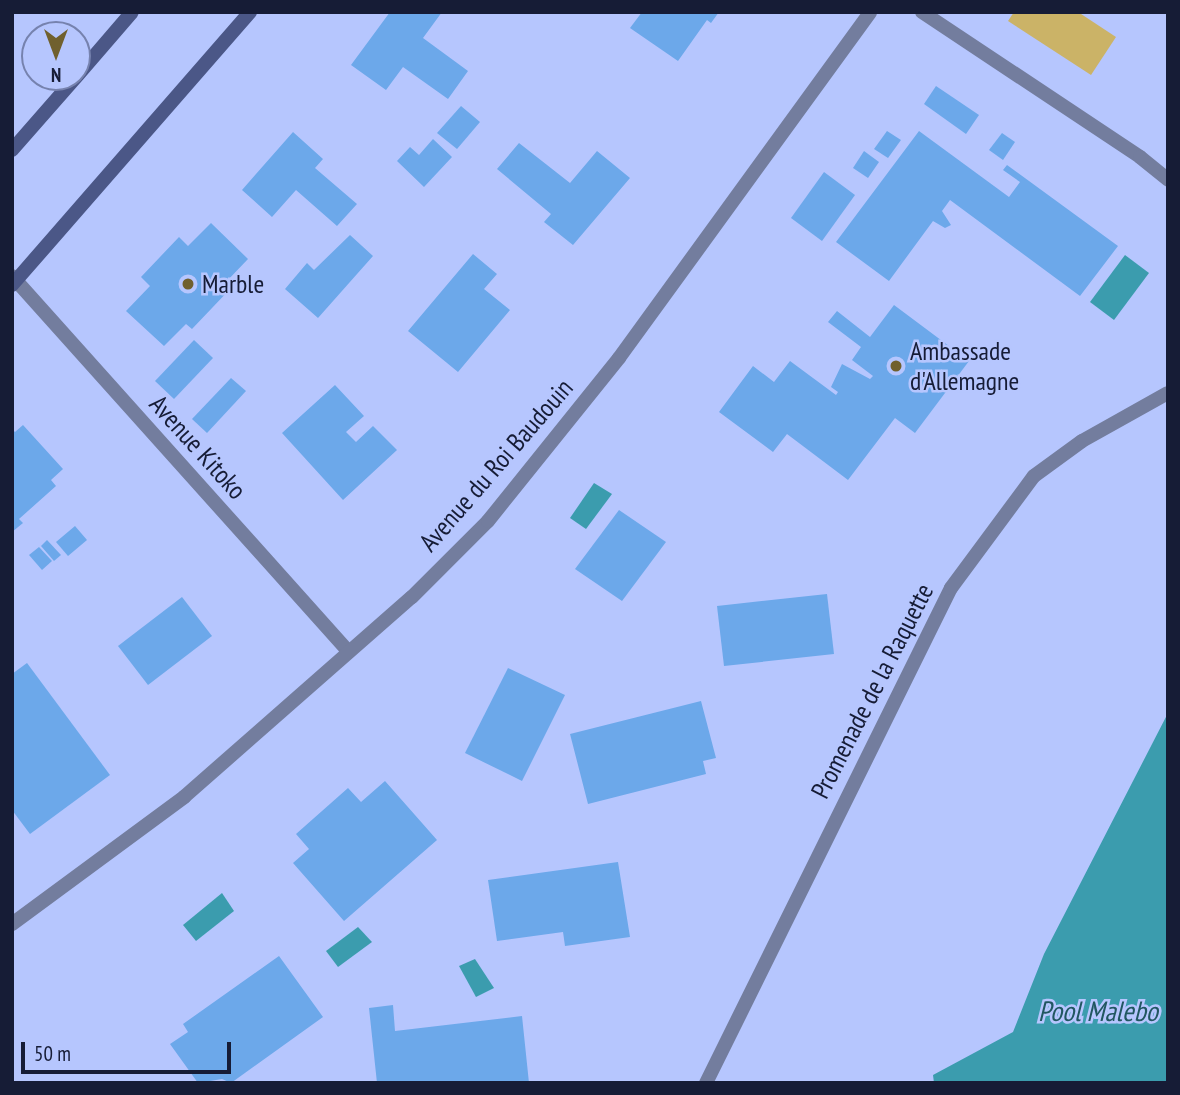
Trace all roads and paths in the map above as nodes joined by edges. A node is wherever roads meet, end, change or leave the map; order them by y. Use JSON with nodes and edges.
{"nodes":[{"id":1,"x":132,"y":12,"type":"edge"},
{"id":2,"x":250,"y":12,"type":"edge"},
{"id":3,"x":870,"y":12,"type":"edge"},
{"id":4,"x":922,"y":12,"type":"edge"},
{"id":5,"x":91,"y":60,"type":"edge"},
{"id":6,"x":64,"y":91,"type":"edge"},
{"id":7,"x":12,"y":150,"type":"edge"},
{"id":8,"x":1168,"y":180,"type":"edge"},
{"id":9,"x":14,"y":281,"type":"edge"},
{"id":10,"x":1168,"y":393,"type":"edge"},
{"id":11,"x":348,"y":651,"type":"junction"},
{"id":12,"x":12,"y":924,"type":"edge"},
{"id":13,"x":706,"y":1083,"type":"edge"}],
"edges":[{"from":1,"to":5,"type":"street"},
{"from":2,"to":9,"type":"street"},
{"from":3,"to":11,"type":"street","name":"Avenue du Roi Baudouin"},
{"from":4,"to":8,"type":"street"},
{"from":6,"to":7,"type":"street"},
{"from":9,"to":11,"type":"street","name":"Avenue Kitoko"},
{"from":10,"to":13,"type":"street","name":"Promenade de la Raquette"},
{"from":11,"to":12,"type":"street","name":"Avenue du Roi Baudouin"}]}
